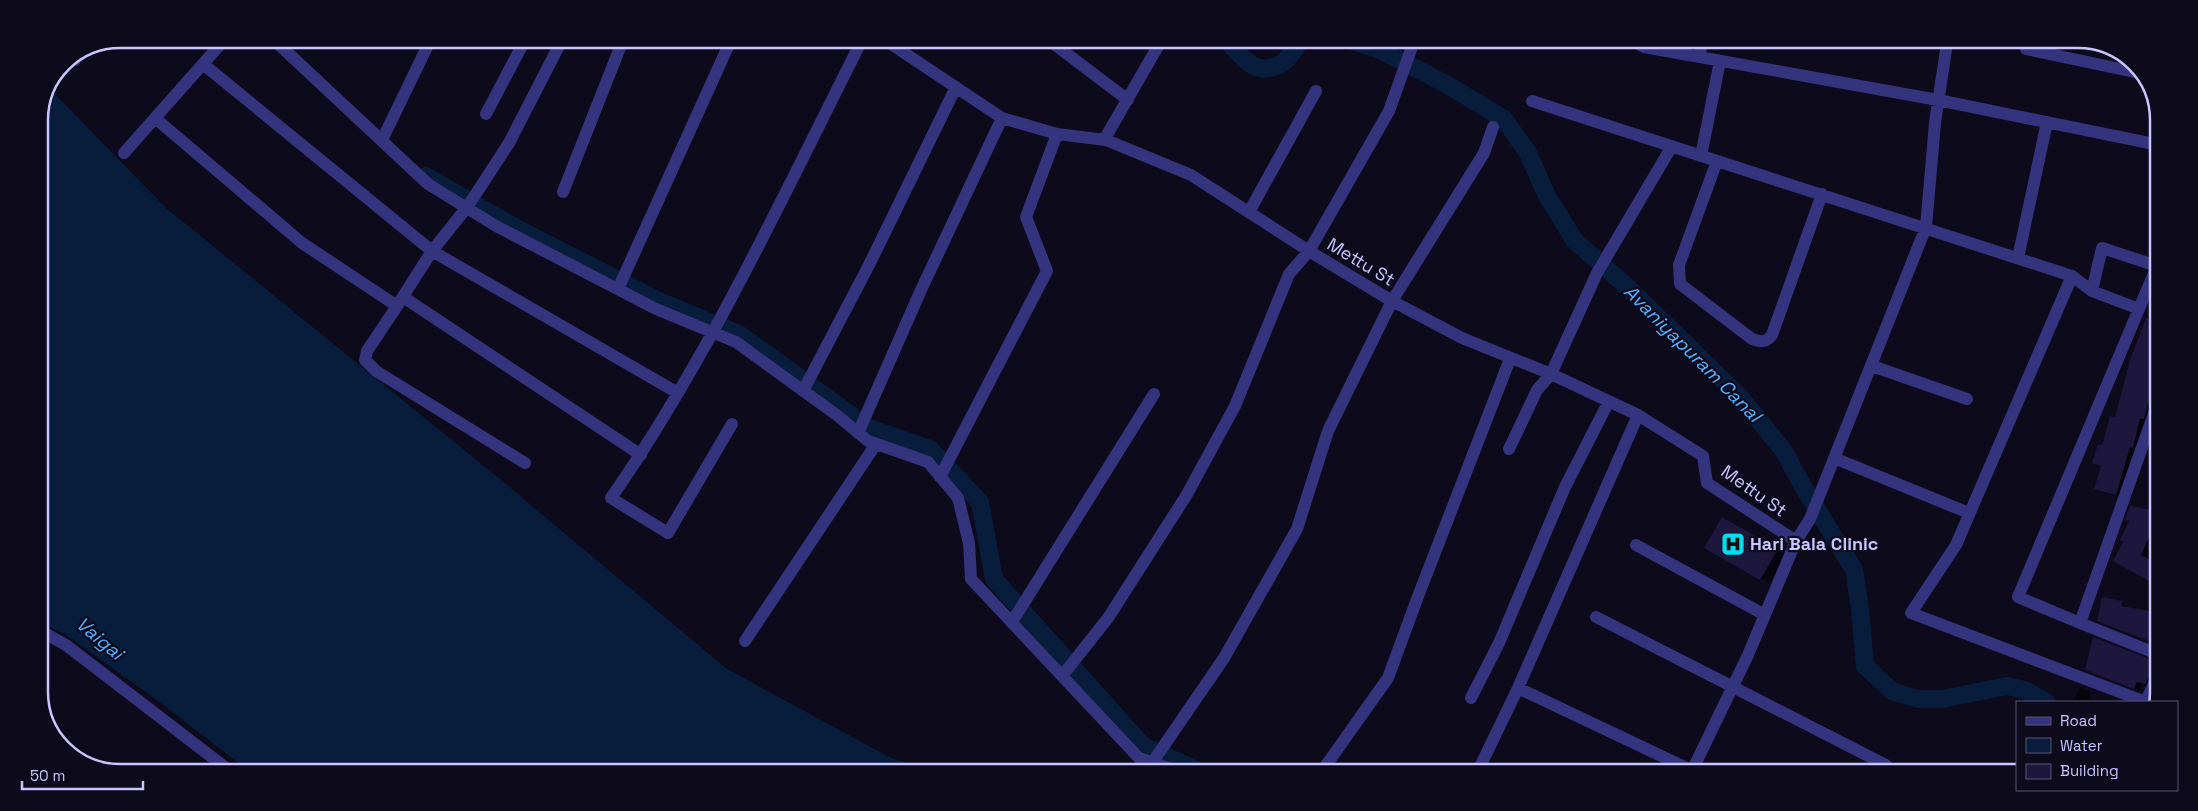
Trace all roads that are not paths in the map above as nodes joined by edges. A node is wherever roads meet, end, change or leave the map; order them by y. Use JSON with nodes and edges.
{"nodes":[{"id":1,"x":217,"y":48,"type":"edge"},
{"id":2,"x":283,"y":48,"type":"edge"},
{"id":3,"x":427,"y":48,"type":"edge"},
{"id":4,"x":521,"y":48,"type":"edge"},
{"id":5,"x":558,"y":48,"type":"edge"},
{"id":6,"x":620,"y":48,"type":"edge"},
{"id":7,"x":727,"y":48,"type":"edge"},
{"id":8,"x":858,"y":48,"type":"edge"},
{"id":9,"x":897,"y":48,"type":"edge"},
{"id":10,"x":1059,"y":48,"type":"edge"},
{"id":11,"x":1157,"y":48,"type":"edge"},
{"id":12,"x":1413,"y":48,"type":"edge"},
{"id":13,"x":1650,"y":48,"type":"edge"},
{"id":14,"x":1701,"y":48,"type":"edge"},
{"id":15,"x":1946,"y":48,"type":"edge"},
{"id":16,"x":2026,"y":49,"type":"dead end"},
{"id":17,"x":1700,"y":57,"type":"junction"},
{"id":18,"x":1720,"y":61,"type":"junction"},
{"id":19,"x":203,"y":64,"type":"junction"},
{"id":20,"x":2133,"y":72,"type":"edge"},
{"id":21,"x":956,"y":87,"type":"junction"},
{"id":22,"x":1316,"y":91,"type":"dead end"},
{"id":23,"x":1128,"y":100,"type":"junction"},
{"id":24,"x":1938,"y":100,"type":"junction"},
{"id":25,"x":1532,"y":101,"type":"dead end"},
{"id":26,"x":486,"y":114,"type":"dead end"},
{"id":27,"x":155,"y":118,"type":"junction"},
{"id":28,"x":1002,"y":118,"type":"junction"},
{"id":29,"x":2047,"y":122,"type":"junction"},
{"id":30,"x":1493,"y":127,"type":"dead end"},
{"id":31,"x":1057,"y":134,"type":"junction"},
{"id":32,"x":384,"y":136,"type":"junction"},
{"id":33,"x":1104,"y":140,"type":"junction"},
{"id":34,"x":2150,"y":143,"type":"edge"},
{"id":35,"x":1672,"y":146,"type":"junction"},
{"id":36,"x":124,"y":153,"type":"dead end"},
{"id":37,"x":1701,"y":156,"type":"junction"},
{"id":38,"x":1717,"y":161,"type":"junction"},
{"id":39,"x":563,"y":192,"type":"dead end"},
{"id":40,"x":1822,"y":194,"type":"junction"},
{"id":41,"x":467,"y":207,"type":"junction"},
{"id":42,"x":1249,"y":212,"type":"junction"},
{"id":43,"x":1926,"y":227,"type":"junction"},
{"id":44,"x":432,"y":251,"type":"junction"},
{"id":45,"x":1309,"y":251,"type":"junction"},
{"id":46,"x":2018,"y":258,"type":"junction"},
{"id":47,"x":2150,"y":264,"type":"edge"},
{"id":48,"x":2072,"y":276,"type":"junction"},
{"id":49,"x":2150,"y":283,"type":"edge"},
{"id":50,"x":618,"y":288,"type":"junction"},
{"id":51,"x":2092,"y":291,"type":"junction"},
{"id":52,"x":400,"y":301,"type":"junction"},
{"id":53,"x":1392,"y":301,"type":"junction"},
{"id":54,"x":2139,"y":309,"type":"junction"},
{"id":55,"x":714,"y":332,"type":"junction"},
{"id":56,"x":1510,"y":358,"type":"junction"},
{"id":57,"x":1872,"y":366,"type":"junction"},
{"id":58,"x":1551,"y":374,"type":"junction"},
{"id":59,"x":803,"y":391,"type":"junction"},
{"id":60,"x":678,"y":393,"type":"junction"},
{"id":61,"x":1154,"y":394,"type":"dead end"},
{"id":62,"x":1967,"y":399,"type":"dead end"},
{"id":63,"x":1609,"y":401,"type":"junction"},
{"id":64,"x":1638,"y":415,"type":"junction"},
{"id":65,"x":732,"y":424,"type":"dead end"},
{"id":66,"x":2150,"y":425,"type":"edge"},
{"id":67,"x":859,"y":432,"type":"junction"},
{"id":68,"x":876,"y":444,"type":"junction"},
{"id":69,"x":1509,"y":449,"type":"dead end"},
{"id":70,"x":641,"y":455,"type":"junction"},
{"id":71,"x":1834,"y":458,"type":"junction"},
{"id":72,"x":526,"y":463,"type":"dead end"},
{"id":73,"x":941,"y":475,"type":"junction"},
{"id":74,"x":1970,"y":513,"type":"junction"},
{"id":75,"x":1796,"y":541,"type":"junction"},
{"id":76,"x":1636,"y":545,"type":"dead end"},
{"id":77,"x":1765,"y":615,"type":"junction"},
{"id":78,"x":1596,"y":617,"type":"dead end"},
{"id":79,"x":1014,"y":619,"type":"junction"},
{"id":80,"x":2080,"y":623,"type":"junction"},
{"id":81,"x":48,"y":635,"type":"edge"},
{"id":82,"x":745,"y":641,"type":"dead end"},
{"id":83,"x":2150,"y":651,"type":"edge"},
{"id":84,"x":1064,"y":674,"type":"junction"},
{"id":85,"x":1518,"y":688,"type":"junction"},
{"id":86,"x":1733,"y":688,"type":"junction"},
{"id":87,"x":1471,"y":698,"type":"dead end"},
{"id":88,"x":2143,"y":701,"type":"edge"},
{"id":89,"x":1153,"y":761,"type":"junction"},
{"id":90,"x":221,"y":764,"type":"edge"},
{"id":91,"x":1160,"y":764,"type":"edge"},
{"id":92,"x":1327,"y":764,"type":"edge"},
{"id":93,"x":1483,"y":764,"type":"edge"},
{"id":94,"x":1677,"y":764,"type":"edge"},
{"id":95,"x":1695,"y":764,"type":"edge"},
{"id":96,"x":1884,"y":764,"type":"edge"}],
"edges":[{"from":1,"to":19,"type":"street"},
{"from":2,"to":32,"type":"street"},
{"from":3,"to":32,"type":"street"},
{"from":4,"to":26,"type":"street"},
{"from":5,"to":41,"type":"street"},
{"from":6,"to":39,"type":"street"},
{"from":7,"to":50,"type":"street"},
{"from":8,"to":55,"type":"street"},
{"from":9,"to":21,"type":"street","name":"Mettu St"},
{"from":10,"to":23,"type":"street"},
{"from":11,"to":23,"type":"street"},
{"from":12,"to":45,"type":"street"},
{"from":13,"to":17,"type":"street"},
{"from":14,"to":17,"type":"street"},
{"from":15,"to":24,"type":"street"},
{"from":16,"to":20,"type":"street"},
{"from":17,"to":18,"type":"street"},
{"from":18,"to":24,"type":"street"},
{"from":18,"to":37,"type":"street"},
{"from":19,"to":27,"type":"street"},
{"from":19,"to":44,"type":"street"},
{"from":21,"to":28,"type":"street","name":"Mettu St"},
{"from":21,"to":59,"type":"street"},
{"from":22,"to":42,"type":"street"},
{"from":23,"to":33,"type":"street"},
{"from":24,"to":29,"type":"street"},
{"from":24,"to":43,"type":"street"},
{"from":25,"to":35,"type":"street"},
{"from":27,"to":36,"type":"street"},
{"from":27,"to":52,"type":"street"},
{"from":28,"to":31,"type":"street","name":"Mettu St"},
{"from":28,"to":67,"type":"street"},
{"from":29,"to":34,"type":"street"},
{"from":29,"to":46,"type":"street"},
{"from":30,"to":53,"type":"street"},
{"from":31,"to":33,"type":"street","name":"Mettu St"},
{"from":31,"to":73,"type":"street"},
{"from":32,"to":41,"type":"street"},
{"from":33,"to":42,"type":"street","name":"Mettu St"},
{"from":35,"to":37,"type":"street"},
{"from":35,"to":58,"type":"street"},
{"from":37,"to":38,"type":"street"},
{"from":38,"to":40,"type":"street"},
{"from":38,"to":40,"type":"street"},
{"from":40,"to":43,"type":"street"},
{"from":41,"to":44,"type":"street"},
{"from":41,"to":50,"type":"street"},
{"from":42,"to":45,"type":"street","name":"Mettu St"},
{"from":43,"to":46,"type":"street"},
{"from":43,"to":57,"type":"street"},
{"from":44,"to":52,"type":"street"},
{"from":44,"to":60,"type":"street"},
{"from":45,"to":53,"type":"street","name":"Mettu St"},
{"from":45,"to":84,"type":"street"},
{"from":46,"to":48,"type":"street"},
{"from":47,"to":51,"type":"street"},
{"from":48,"to":51,"type":"street"},
{"from":48,"to":74,"type":"street"},
{"from":49,"to":54,"type":"street"},
{"from":50,"to":55,"type":"street"},
{"from":51,"to":54,"type":"street"},
{"from":52,"to":70,"type":"street"},
{"from":52,"to":72,"type":"street"},
{"from":53,"to":56,"type":"street","name":"Mettu St"},
{"from":53,"to":89,"type":"street"},
{"from":54,"to":80,"type":"street"},
{"from":55,"to":59,"type":"street"},
{"from":55,"to":60,"type":"street"},
{"from":56,"to":58,"type":"street","name":"Mettu St"},
{"from":56,"to":92,"type":"street"},
{"from":57,"to":62,"type":"street"},
{"from":57,"to":71,"type":"street"},
{"from":58,"to":63,"type":"street","name":"Mettu St"},
{"from":58,"to":69,"type":"street"},
{"from":59,"to":67,"type":"street"},
{"from":60,"to":70,"type":"street"},
{"from":61,"to":79,"type":"street"},
{"from":63,"to":64,"type":"street","name":"Mettu St"},
{"from":63,"to":87,"type":"street"},
{"from":64,"to":75,"type":"street","name":"Mettu St"},
{"from":64,"to":85,"type":"street"},
{"from":65,"to":70,"type":"street"},
{"from":66,"to":80,"type":"street"},
{"from":67,"to":68,"type":"street"},
{"from":68,"to":73,"type":"street"},
{"from":68,"to":82,"type":"street"},
{"from":71,"to":74,"type":"street"},
{"from":71,"to":75,"type":"street"},
{"from":73,"to":79,"type":"street"},
{"from":74,"to":88,"type":"street"},
{"from":75,"to":77,"type":"street"},
{"from":76,"to":77,"type":"street"},
{"from":77,"to":86,"type":"street"},
{"from":78,"to":86,"type":"street"},
{"from":79,"to":84,"type":"street"},
{"from":80,"to":83,"type":"street"},
{"from":81,"to":90,"type":"street"},
{"from":84,"to":89,"type":"street"},
{"from":85,"to":93,"type":"street"},
{"from":85,"to":94,"type":"street"},
{"from":86,"to":95,"type":"street"},
{"from":86,"to":96,"type":"street"},
{"from":89,"to":91,"type":"street"}]}
